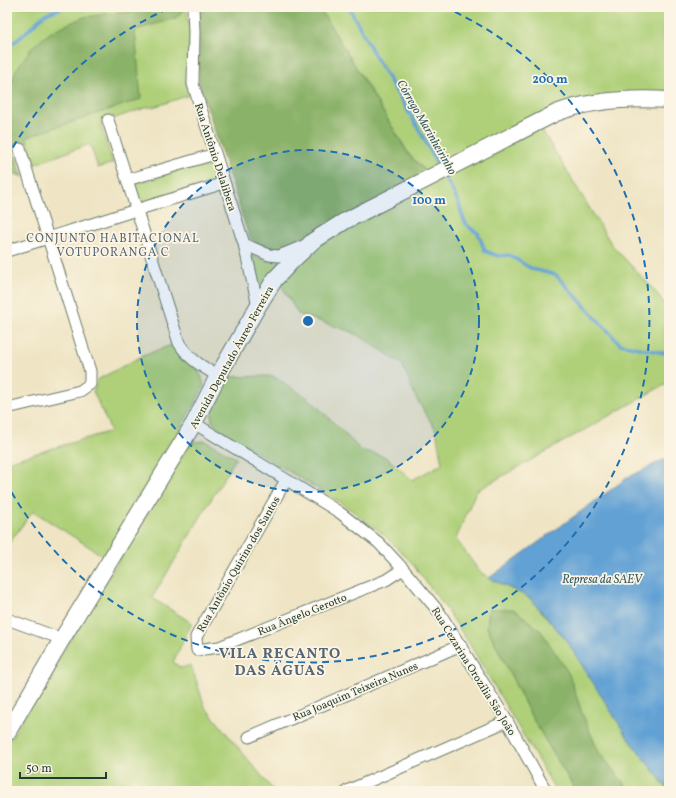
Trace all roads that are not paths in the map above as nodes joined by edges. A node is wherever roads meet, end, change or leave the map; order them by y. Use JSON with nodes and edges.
{"nodes":[{"id":1,"x":193,"y":7,"type":"edge"},
{"id":2,"x":669,"y":100,"type":"edge"},
{"id":3,"x":108,"y":120,"type":"dead end"},
{"id":4,"x":20,"y":149,"type":"dead end"},
{"id":5,"x":215,"y":154,"type":"junction"},
{"id":6,"x":127,"y":180,"type":"junction"},
{"id":7,"x":224,"y":183,"type":"junction"},
{"id":8,"x":136,"y":210,"type":"junction"},
{"id":9,"x":49,"y":237,"type":"junction"},
{"id":10,"x":313,"y":241,"type":"junction"},
{"id":11,"x":244,"y":244,"type":"junction"},
{"id":12,"x":7,"y":251,"type":"edge"},
{"id":13,"x":258,"y":306,"type":"junction"},
{"id":14,"x":218,"y":376,"type":"junction"},
{"id":15,"x":7,"y":407,"type":"edge"},
{"id":16,"x":194,"y":423,"type":"junction"},
{"id":17,"x":286,"y":480,"type":"junction"},
{"id":18,"x":403,"y":569,"type":"junction"},
{"id":19,"x":7,"y":619,"type":"edge"},
{"id":20,"x":62,"y":639,"type":"junction"},
{"id":21,"x":461,"y":645,"type":"junction"},
{"id":22,"x":197,"y":650,"type":"joint"},
{"id":23,"x":12,"y":713,"type":"edge"},
{"id":24,"x":507,"y":721,"type":"junction"},
{"id":25,"x":7,"y":733,"type":"edge"},
{"id":26,"x":249,"y":737,"type":"dead end"},
{"id":27,"x":347,"y":791,"type":"edge"},
{"id":28,"x":546,"y":791,"type":"edge"}],
"edges":[{"from":1,"to":5,"type":"street","name":"Rua Antônio Delalibera"},
{"from":2,"to":10,"type":"main road","name":"Avenida Deputado Áureo Ferreira"},
{"from":3,"to":6,"type":"street"},
{"from":4,"to":9,"type":"street"},
{"from":5,"to":6,"type":"street"},
{"from":5,"to":7,"type":"street","name":"Rua Antônio Delalibera"},
{"from":6,"to":8,"type":"street"},
{"from":7,"to":8,"type":"street"},
{"from":7,"to":11,"type":"street","name":"Rua Antônio Delalibera"},
{"from":8,"to":9,"type":"street"},
{"from":8,"to":14,"type":"street"},
{"from":9,"to":12,"type":"street"},
{"from":9,"to":15,"type":"street"},
{"from":10,"to":11,"type":"street"},
{"from":10,"to":13,"type":"main road","name":"Avenida Deputado Áureo Ferreira"},
{"from":11,"to":13,"type":"street","name":"Rua Antônio Delalibera"},
{"from":13,"to":14,"type":"main road","name":"Avenida Deputado Áureo Ferreira"},
{"from":14,"to":16,"type":"main road","name":"Avenida Deputado Áureo Ferreira"},
{"from":16,"to":17,"type":"street","name":"Rua Cezarina Orozília São João"},
{"from":16,"to":20,"type":"main road","name":"Avenida Deputado Áureo Ferreira"},
{"from":17,"to":18,"type":"street","name":"Rua Cezarina Orozília São João"},
{"from":17,"to":22,"type":"street","name":"Rua Antônio Quirino dos Santos"},
{"from":18,"to":21,"type":"street","name":"Rua Cezarina Orozília São João"},
{"from":18,"to":22,"type":"street","name":"Rua Ângelo Gerotto"},
{"from":19,"to":20,"type":"street"},
{"from":20,"to":23,"type":"main road","name":"Avenida Deputado Áureo Ferreira"},
{"from":21,"to":24,"type":"street","name":"Rua Cezarina Orozília São João"},
{"from":21,"to":26,"type":"street","name":"Rua Joaquim Teixeira Nunes"},
{"from":23,"to":25,"type":"main road","name":"Avenida Deputado Áureo Ferreira"},
{"from":24,"to":27,"type":"street"},
{"from":24,"to":28,"type":"street","name":"Rua Cezarina Orozília São João"}]}
